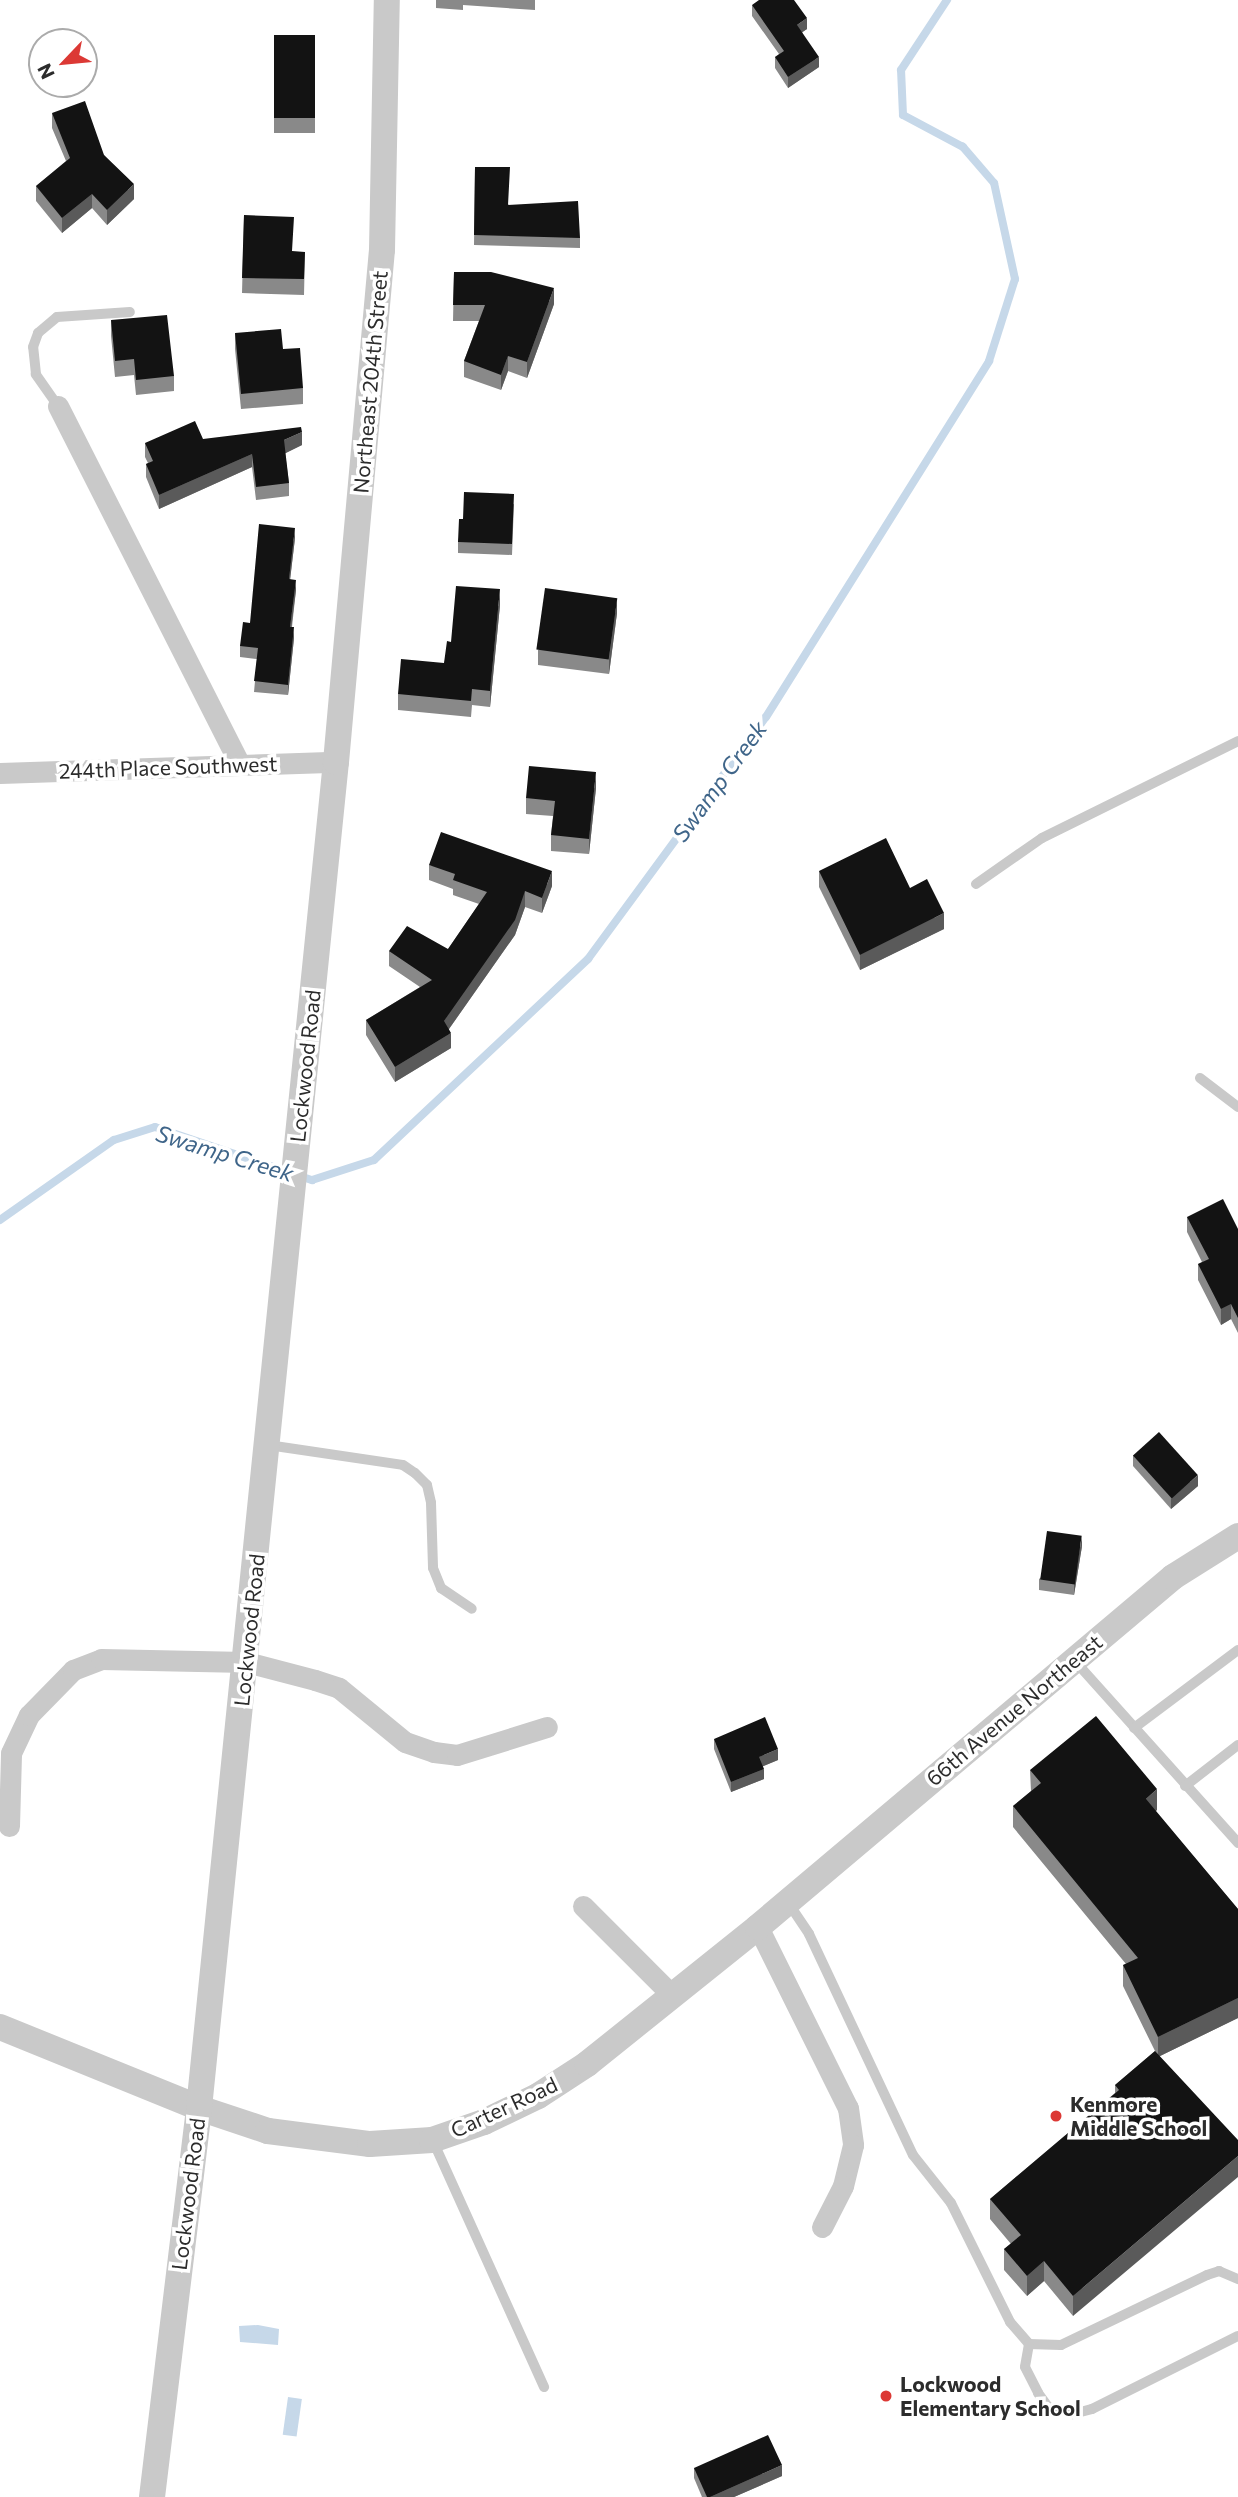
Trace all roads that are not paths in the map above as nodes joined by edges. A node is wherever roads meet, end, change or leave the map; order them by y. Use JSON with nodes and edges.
{"nodes":[{"id":1,"x":387,"y":0,"type":"edge"},
{"id":2,"x":130,"y":312,"type":"dead end"},
{"id":3,"x":58,"y":406,"type":"joint"},
{"id":4,"x":1238,"y":741,"type":"edge"},
{"id":5,"x":336,"y":762,"type":"junction"},
{"id":6,"x":239,"y":763,"type":"junction"},
{"id":7,"x":0,"y":773,"type":"edge"},
{"id":8,"x":976,"y":884,"type":"dead end"},
{"id":9,"x":1200,"y":1078,"type":"dead end"},
{"id":10,"x":1238,"y":1107,"type":"edge"},
{"id":11,"x":268,"y":1445,"type":"junction"},
{"id":12,"x":1238,"y":1536,"type":"edge"},
{"id":13,"x":472,"y":1609,"type":"dead end"},
{"id":14,"x":1238,"y":1650,"type":"edge"},
{"id":15,"x":1074,"y":1660,"type":"junction"},
{"id":16,"x":246,"y":1662,"type":"junction"},
{"id":17,"x":547,"y":1727,"type":"dead end"},
{"id":18,"x":1133,"y":1728,"type":"junction"},
{"id":19,"x":1238,"y":1745,"type":"edge"},
{"id":20,"x":1185,"y":1786,"type":"junction"},
{"id":21,"x":9,"y":1826,"type":"dead end"},
{"id":22,"x":1238,"y":1843,"type":"edge"},
{"id":23,"x":792,"y":1897,"type":"junction"},
{"id":24,"x":583,"y":1906,"type":"dead end"},
{"id":25,"x":758,"y":1927,"type":"junction"},
{"id":26,"x":673,"y":1996,"type":"junction"},
{"id":27,"x":0,"y":2027,"type":"edge"},
{"id":28,"x":199,"y":2108,"type":"junction"},
{"id":29,"x":432,"y":2140,"type":"junction"},
{"id":30,"x":822,"y":2227,"type":"dead end"},
{"id":31,"x":1238,"y":2279,"type":"edge"},
{"id":32,"x":1238,"y":2336,"type":"edge"},
{"id":33,"x":1029,"y":2344,"type":"junction"},
{"id":34,"x":544,"y":2387,"type":"dead end"},
{"id":35,"x":152,"y":2497,"type":"edge"}],
"edges":[{"from":1,"to":5,"type":"street","name":"Northeast 204th Street"},
{"from":2,"to":3,"type":"lane"},
{"from":3,"to":6,"type":"street"},
{"from":4,"to":8,"type":"lane"},
{"from":5,"to":6,"type":"street","name":"244th Place Southwest"},
{"from":5,"to":11,"type":"street","name":"Lockwood Road"},
{"from":6,"to":7,"type":"street","name":"244th Place Southwest"},
{"from":9,"to":10,"type":"lane"},
{"from":11,"to":13,"type":"lane"},
{"from":11,"to":16,"type":"street","name":"Lockwood Road"},
{"from":12,"to":15,"type":"street","name":"66th Avenue Northeast"},
{"from":14,"to":18,"type":"lane"},
{"from":15,"to":18,"type":"lane"},
{"from":15,"to":23,"type":"street","name":"66th Avenue Northeast"},
{"from":16,"to":17,"type":"street"},
{"from":16,"to":21,"type":"street"},
{"from":16,"to":28,"type":"street","name":"Lockwood Road"},
{"from":18,"to":20,"type":"lane"},
{"from":19,"to":20,"type":"lane"},
{"from":20,"to":22,"type":"lane"},
{"from":23,"to":25,"type":"street","name":"Carter Road"},
{"from":23,"to":33,"type":"lane"},
{"from":24,"to":26,"type":"street"},
{"from":25,"to":26,"type":"street","name":"Carter Road"},
{"from":25,"to":30,"type":"street"},
{"from":26,"to":29,"type":"street","name":"Carter Road"},
{"from":27,"to":28,"type":"street","name":"Carter Road"},
{"from":28,"to":29,"type":"street","name":"Carter Road"},
{"from":28,"to":35,"type":"street","name":"Lockwood Road"},
{"from":29,"to":34,"type":"lane"},
{"from":31,"to":33,"type":"lane"},
{"from":32,"to":33,"type":"lane"}]}
